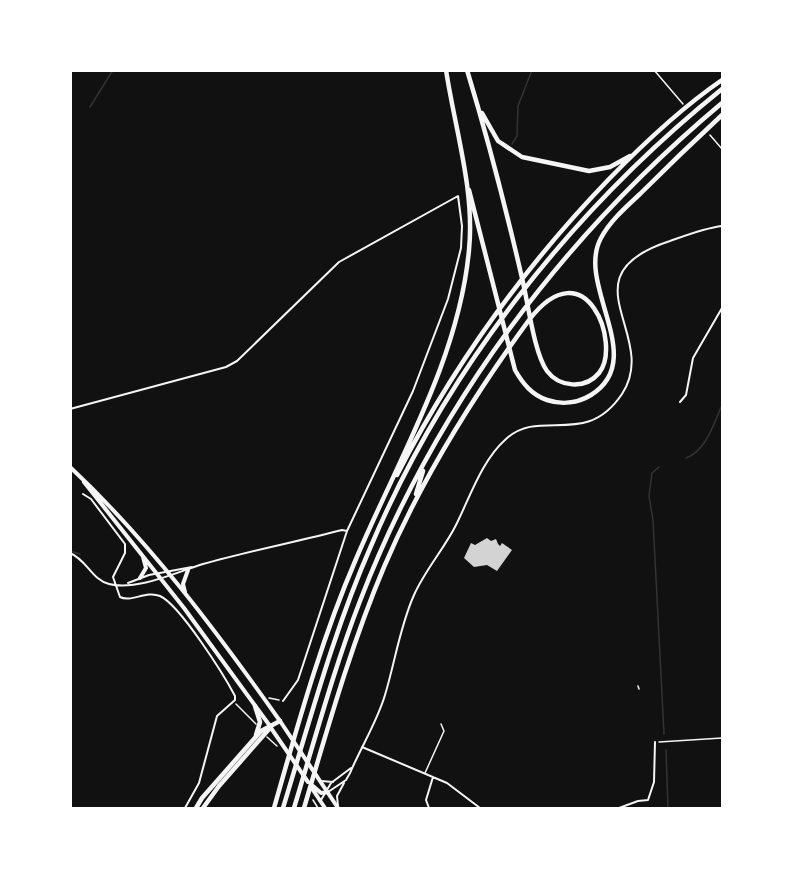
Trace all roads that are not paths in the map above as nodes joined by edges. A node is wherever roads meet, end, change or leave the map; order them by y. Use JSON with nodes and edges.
{"nodes":[{"id":1,"x":446,"y":70,"type":"edge"},
{"id":2,"x":467,"y":70,"type":"edge"},
{"id":3,"x":723,"y":80,"type":"edge"},
{"id":4,"x":723,"y":89,"type":"edge"},
{"id":5,"x":477,"y":103,"type":"junction"},
{"id":6,"x":723,"y":103,"type":"edge"},
{"id":7,"x":723,"y":116,"type":"edge"},
{"id":8,"x":634,"y":154,"type":"junction"},
{"id":9,"x":461,"y":158,"type":"junction"},
{"id":10,"x":723,"y":226,"type":"edge"},
{"id":11,"x":523,"y":273,"type":"junction"},
{"id":12,"x":723,"y":308,"type":"edge"},
{"id":13,"x":680,"y":402,"type":"dead end"},
{"id":14,"x":70,"y":409,"type":"edge"},
{"id":15,"x":426,"y":459,"type":"junction"},
{"id":16,"x":72,"y":469,"type":"edge"},
{"id":17,"x":83,"y":494,"type":"dead end"},
{"id":18,"x":410,"y":511,"type":"junction"},
{"id":19,"x":347,"y":531,"type":"junction"},
{"id":20,"x":368,"y":531,"type":"junction"},
{"id":21,"x":70,"y":553,"type":"edge"},
{"id":22,"x":142,"y":553,"type":"junction"},
{"id":23,"x":195,"y":567,"type":"junction"},
{"id":24,"x":188,"y":570,"type":"junction"},
{"id":25,"x":158,"y":573,"type":"junction"},
{"id":26,"x":168,"y":573,"type":"junction"},
{"id":27,"x":140,"y":578,"type":"junction"},
{"id":28,"x":161,"y":578,"type":"junction"},
{"id":29,"x":125,"y":584,"type":"junction"},
{"id":30,"x":114,"y":585,"type":"junction"},
{"id":31,"x":186,"y":596,"type":"junction"},
{"id":32,"x":283,"y":701,"type":"road end"},
{"id":33,"x":255,"y":706,"type":"junction"},
{"id":34,"x":280,"y":721,"type":"junction"},
{"id":35,"x":441,"y":724,"type":"dead end"},
{"id":36,"x":271,"y":728,"type":"junction"},
{"id":37,"x":265,"y":732,"type":"junction"},
{"id":38,"x":255,"y":737,"type":"junction"},
{"id":39,"x":655,"y":742,"type":"road end"},
{"id":40,"x":362,"y":747,"type":"junction"},
{"id":41,"x":353,"y":766,"type":"junction"},
{"id":42,"x":425,"y":773,"type":"junction"},
{"id":43,"x":434,"y":777,"type":"junction"},
{"id":44,"x":346,"y":780,"type":"junction"},
{"id":45,"x":321,"y":781,"type":"junction"},
{"id":46,"x":308,"y":782,"type":"dead end"},
{"id":47,"x":333,"y":782,"type":"junction"},
{"id":48,"x":326,"y":791,"type":"junction"},
{"id":49,"x":321,"y":802,"type":"junction"},
{"id":50,"x":274,"y":807,"type":"edge"},
{"id":51,"x":185,"y":808,"type":"edge"},
{"id":52,"x":196,"y":808,"type":"edge"},
{"id":53,"x":203,"y":808,"type":"edge"},
{"id":54,"x":283,"y":808,"type":"edge"},
{"id":55,"x":294,"y":808,"type":"edge"},
{"id":56,"x":304,"y":808,"type":"edge"},
{"id":57,"x":325,"y":808,"type":"edge"},
{"id":58,"x":338,"y":808,"type":"edge"},
{"id":59,"x":424,"y":808,"type":"edge"},
{"id":60,"x":429,"y":808,"type":"edge"},
{"id":61,"x":480,"y":808,"type":"edge"},
{"id":62,"x":620,"y":808,"type":"edge"}],
"edges":[{"from":1,"to":9,"type":"highway"},
{"from":2,"to":5,"type":"highway"},
{"from":3,"to":8,"type":"highway"},
{"from":4,"to":54,"type":"highway"},
{"from":5,"to":8,"type":"highway"},
{"from":5,"to":11,"type":"highway"},
{"from":6,"to":15,"type":"highway"},
{"from":7,"to":9,"type":"highway"},
{"from":8,"to":11,"type":"highway"},
{"from":9,"to":20,"type":"highway"},
{"from":10,"to":40,"type":"street"},
{"from":11,"to":18,"type":"highway"},
{"from":11,"to":20,"type":"highway"},
{"from":12,"to":13,"type":"street"},
{"from":14,"to":19,"type":"street"},
{"from":15,"to":18,"type":"highway"},
{"from":15,"to":55,"type":"highway"},
{"from":16,"to":22,"type":"main road"},
{"from":16,"to":26,"type":"main road"},
{"from":17,"to":30,"type":"street"},
{"from":18,"to":56,"type":"highway"},
{"from":19,"to":23,"type":"street"},
{"from":19,"to":32,"type":"street"},
{"from":20,"to":50,"type":"highway"},
{"from":21,"to":30,"type":"street"},
{"from":22,"to":25,"type":"main road"},
{"from":22,"to":27,"type":"main road"},
{"from":23,"to":24,"type":"street"},
{"from":23,"to":26,"type":"street"},
{"from":24,"to":26,"type":"street"},
{"from":24,"to":31,"type":"main road"},
{"from":25,"to":26,"type":"street"},
{"from":25,"to":27,"type":"street"},
{"from":25,"to":28,"type":"main road"},
{"from":26,"to":28,"type":"street"},
{"from":26,"to":31,"type":"main road"},
{"from":27,"to":29,"type":"street"},
{"from":28,"to":29,"type":"street"},
{"from":28,"to":33,"type":"main road"},
{"from":29,"to":30,"type":"street"},
{"from":30,"to":51,"type":"street"},
{"from":31,"to":34,"type":"main road"},
{"from":33,"to":36,"type":"main road"},
{"from":33,"to":38,"type":"highway"},
{"from":34,"to":36,"type":"highway"},
{"from":34,"to":45,"type":"main road"},
{"from":35,"to":42,"type":"lane"},
{"from":36,"to":37,"type":"highway"},
{"from":36,"to":46,"type":"main road"},
{"from":37,"to":38,"type":"highway"},
{"from":37,"to":53,"type":"highway"},
{"from":38,"to":52,"type":"highway"},
{"from":39,"to":62,"type":"street"},
{"from":40,"to":41,"type":"street"},
{"from":40,"to":42,"type":"street"},
{"from":41,"to":44,"type":"street"},
{"from":41,"to":47,"type":"street"},
{"from":42,"to":43,"type":"street"},
{"from":43,"to":60,"type":"street"},
{"from":43,"to":61,"type":"street"},
{"from":44,"to":48,"type":"street"},
{"from":44,"to":58,"type":"street"},
{"from":45,"to":47,"type":"street"},
{"from":45,"to":48,"type":"main road"},
{"from":47,"to":48,"type":"street"},
{"from":48,"to":49,"type":"street"},
{"from":48,"to":49,"type":"main road"},
{"from":48,"to":58,"type":"main road"},
{"from":49,"to":57,"type":"main road"},
{"from":59,"to":60,"type":"street"}]}
